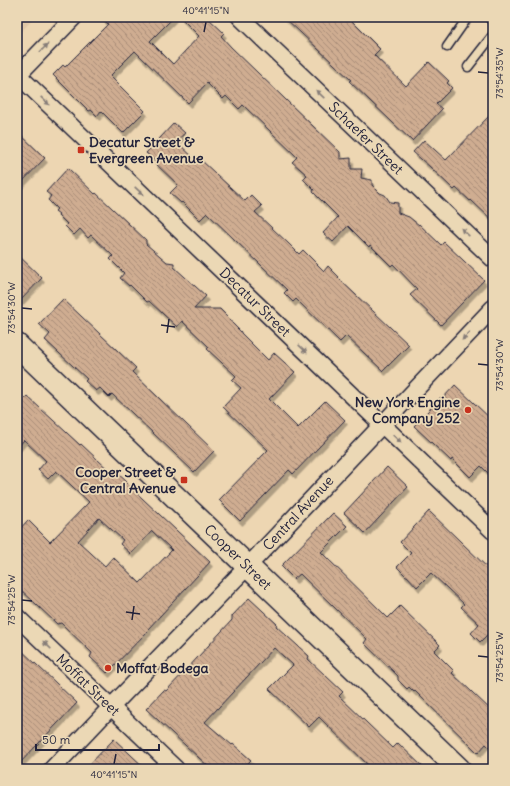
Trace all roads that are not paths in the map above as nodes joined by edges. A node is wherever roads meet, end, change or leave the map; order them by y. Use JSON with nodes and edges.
{"nodes":[{"id":1,"x":74,"y":17,"type":"edge"},
{"id":2,"x":240,"y":17,"type":"edge"},
{"id":3,"x":468,"y":17,"type":"edge"},
{"id":4,"x":489,"y":17,"type":"edge"},
{"id":5,"x":493,"y":22,"type":"edge"},
{"id":6,"x":493,"y":35,"type":"edge"},
{"id":7,"x":447,"y":47,"type":"dead end"},
{"id":8,"x":468,"y":68,"type":"dead end"},
{"id":9,"x":17,"y":75,"type":"edge"},
{"id":10,"x":493,"y":259,"type":"edge"},
{"id":11,"x":493,"y":308,"type":"edge"},
{"id":12,"x":17,"y":345,"type":"edge"},
{"id":13,"x":382,"y":424,"type":"junction"},
{"id":14,"x":493,"y":530,"type":"edge"},
{"id":15,"x":248,"y":566,"type":"junction"},
{"id":16,"x":17,"y":617,"type":"edge"},
{"id":17,"x":111,"y":707,"type":"junction"},
{"id":18,"x":52,"y":769,"type":"edge"},
{"id":19,"x":176,"y":769,"type":"edge"},
{"id":20,"x":459,"y":769,"type":"edge"}],
"edges":[{"from":9,"to":1,"type":"street","one_way":true},
{"from":10,"to":2,"type":"street","name":"Schaefer Street","one_way":true},
{"from":3,"to":7,"type":"lane"},
{"from":4,"to":5,"type":"lane"},
{"from":6,"to":8,"type":"lane"},
{"from":9,"to":13,"type":"street","name":"Decatur Street","one_way":true},
{"from":11,"to":13,"type":"street","name":"Central Avenue","one_way":true},
{"from":12,"to":15,"type":"main road","name":"Cooper Street"},
{"from":13,"to":14,"type":"street","name":"Decatur Street","one_way":true},
{"from":13,"to":15,"type":"street","name":"Central Avenue"},
{"from":15,"to":17,"type":"street","name":"Central Avenue"},
{"from":15,"to":20,"type":"main road","name":"Cooper Street"},
{"from":17,"to":16,"type":"street","name":"Moffat Street","one_way":true},
{"from":17,"to":18,"type":"street","name":"Central Avenue"},
{"from":17,"to":19,"type":"street","name":"Moffat Street"}]}
